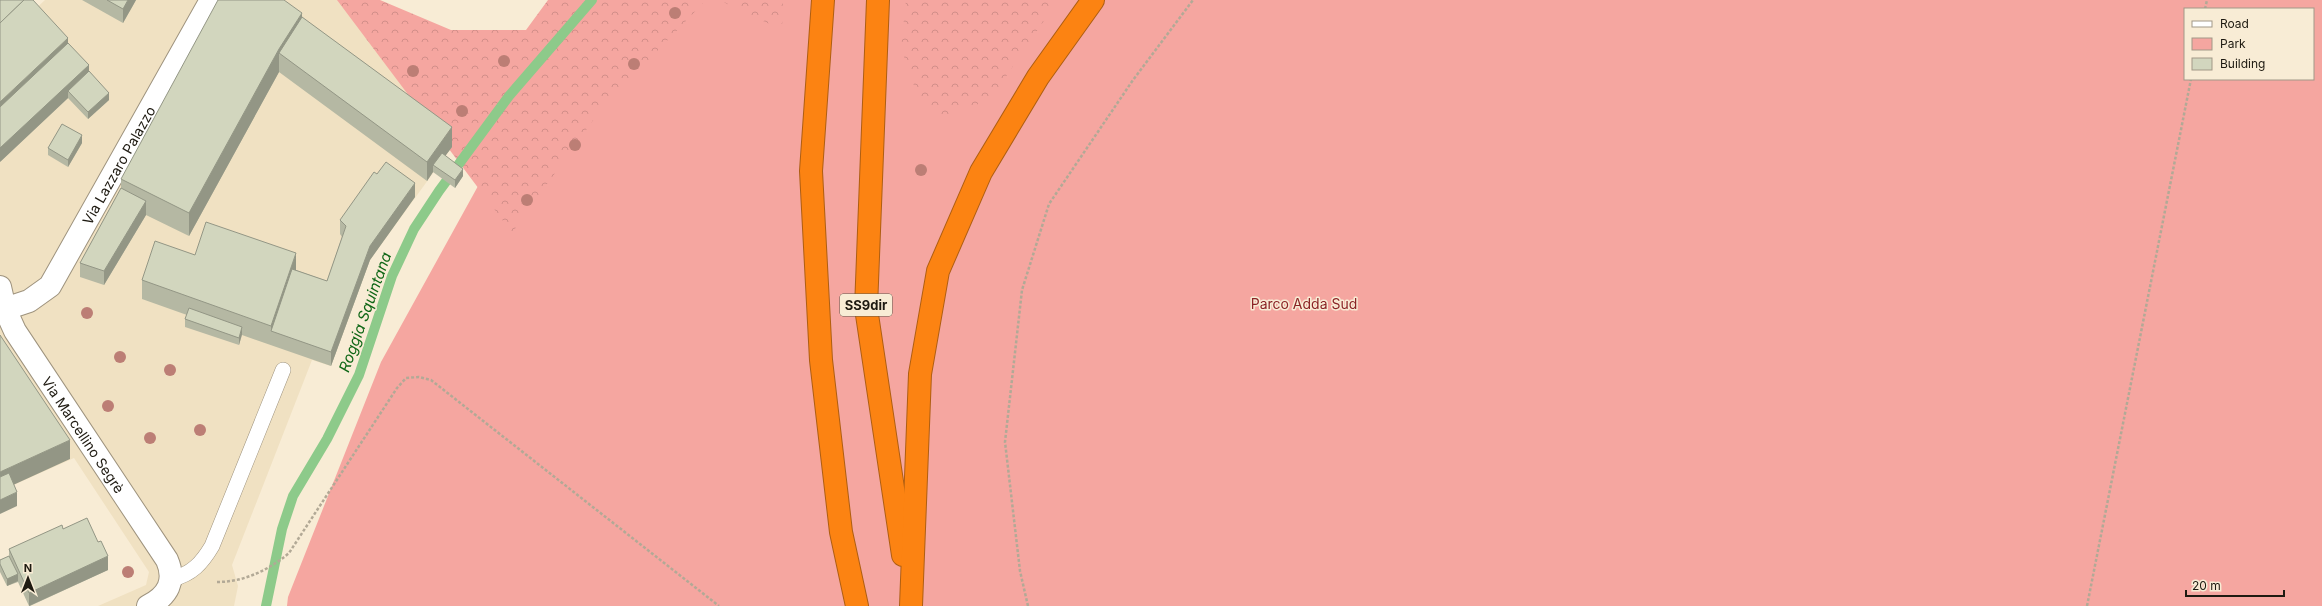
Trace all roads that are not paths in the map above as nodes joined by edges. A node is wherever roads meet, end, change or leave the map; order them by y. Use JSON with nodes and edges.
{"nodes":[{"id":1,"x":211,"y":0,"type":"edge"},
{"id":2,"x":823,"y":0,"type":"edge"},
{"id":3,"x":878,"y":0,"type":"edge"},
{"id":4,"x":1093,"y":0,"type":"edge"},
{"id":5,"x":0,"y":287,"type":"edge"},
{"id":6,"x":5,"y":309,"type":"junction"},
{"id":7,"x":283,"y":370,"type":"dead end"},
{"id":8,"x":179,"y":577,"type":"junction"},
{"id":9,"x":148,"y":606,"type":"edge"},
{"id":10,"x":857,"y":606,"type":"edge"},
{"id":11,"x":911,"y":606,"type":"edge"}],
"edges":[{"from":1,"to":6,"type":"street","name":"Via Lazzaro Palazzo"},
{"from":2,"to":10,"type":"highway"},
{"from":3,"to":11,"type":"highway","number":"SS9dir"},
{"from":4,"to":11,"type":"highway"},
{"from":5,"to":6,"type":"street","name":"Via Marcellino Segrè"},
{"from":6,"to":8,"type":"street","name":"Via Marcellino Segrè"},
{"from":7,"to":8,"type":"lane"},
{"from":8,"to":9,"type":"street"}]}
